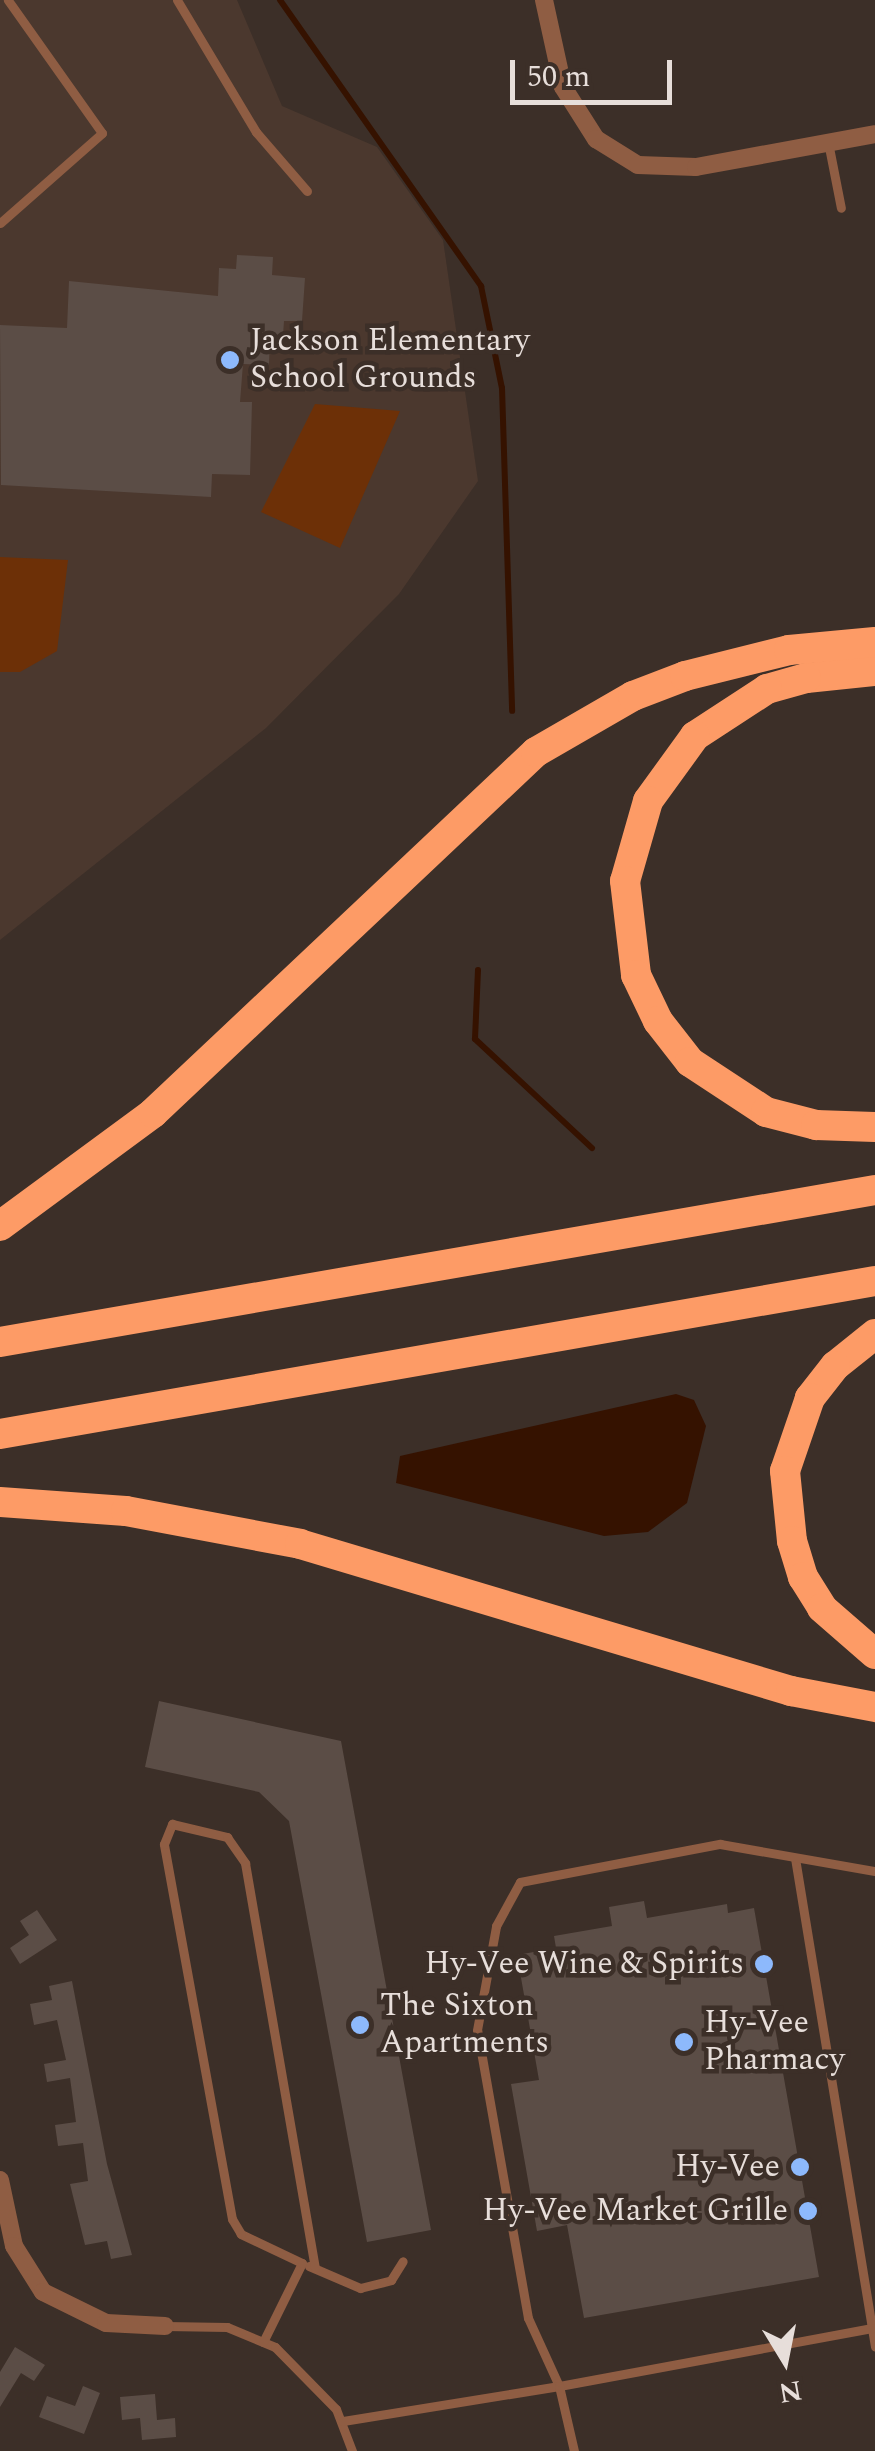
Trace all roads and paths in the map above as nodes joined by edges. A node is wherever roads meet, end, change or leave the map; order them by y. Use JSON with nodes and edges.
{"nodes":[{"id":1,"x":8,"y":0,"type":"edge"},
{"id":2,"x":178,"y":0,"type":"edge"},
{"id":3,"x":544,"y":0,"type":"edge"},
{"id":4,"x":875,"y":134,"type":"edge"},
{"id":5,"x":828,"y":142,"type":"junction"},
{"id":6,"x":307,"y":191,"type":"dead end"},
{"id":7,"x":841,"y":208,"type":"dead end"},
{"id":8,"x":0,"y":223,"type":"edge"},
{"id":9,"x":875,"y":642,"type":"edge"},
{"id":10,"x":875,"y":671,"type":"edge"},
{"id":11,"x":875,"y":1126,"type":"edge"},
{"id":12,"x":875,"y":1190,"type":"edge"},
{"id":13,"x":0,"y":1226,"type":"edge"},
{"id":14,"x":875,"y":1281,"type":"edge"},
{"id":15,"x":875,"y":1334,"type":"edge"},
{"id":16,"x":0,"y":1342,"type":"edge"},
{"id":17,"x":0,"y":1434,"type":"edge"},
{"id":18,"x":0,"y":1502,"type":"edge"},
{"id":19,"x":875,"y":1654,"type":"edge"},
{"id":20,"x":875,"y":1707,"type":"edge"},
{"id":21,"x":795,"y":1858,"type":"junction"},
{"id":22,"x":875,"y":1871,"type":"edge"},
{"id":23,"x":0,"y":2180,"type":"edge"},
{"id":24,"x":403,"y":2261,"type":"dead end"},
{"id":25,"x":302,"y":2263,"type":"junction"},
{"id":26,"x":315,"y":2268,"type":"junction"},
{"id":27,"x":165,"y":2326,"type":"joint"},
{"id":28,"x":872,"y":2328,"type":"junction"},
{"id":29,"x":262,"y":2342,"type":"junction"},
{"id":30,"x":875,"y":2346,"type":"edge"},
{"id":31,"x":558,"y":2386,"type":"junction"},
{"id":32,"x":344,"y":2421,"type":"junction"},
{"id":33,"x":352,"y":2451,"type":"edge"},
{"id":34,"x":574,"y":2451,"type":"edge"}],
"edges":[{"from":1,"to":8,"type":"lane"},
{"from":2,"to":6,"type":"lane"},
{"from":3,"to":5,"type":"street"},
{"from":4,"to":5,"type":"street"},
{"from":5,"to":7,"type":"lane"},
{"from":9,"to":13,"type":"highway"},
{"from":10,"to":11,"type":"highway"},
{"from":12,"to":16,"type":"highway"},
{"from":14,"to":17,"type":"highway"},
{"from":15,"to":19,"type":"highway"},
{"from":18,"to":20,"type":"highway"},
{"from":21,"to":22,"type":"lane"},
{"from":21,"to":28,"type":"lane"},
{"from":21,"to":31,"type":"lane"},
{"from":23,"to":27,"type":"street"},
{"from":24,"to":26,"type":"lane"},
{"from":25,"to":26,"type":"lane"},
{"from":25,"to":26,"type":"lane"},
{"from":25,"to":29,"type":"lane"},
{"from":27,"to":29,"type":"lane"},
{"from":28,"to":30,"type":"lane"},
{"from":28,"to":31,"type":"lane"},
{"from":29,"to":32,"type":"lane"},
{"from":31,"to":32,"type":"lane"},
{"from":31,"to":34,"type":"lane"},
{"from":32,"to":33,"type":"lane"}]}
